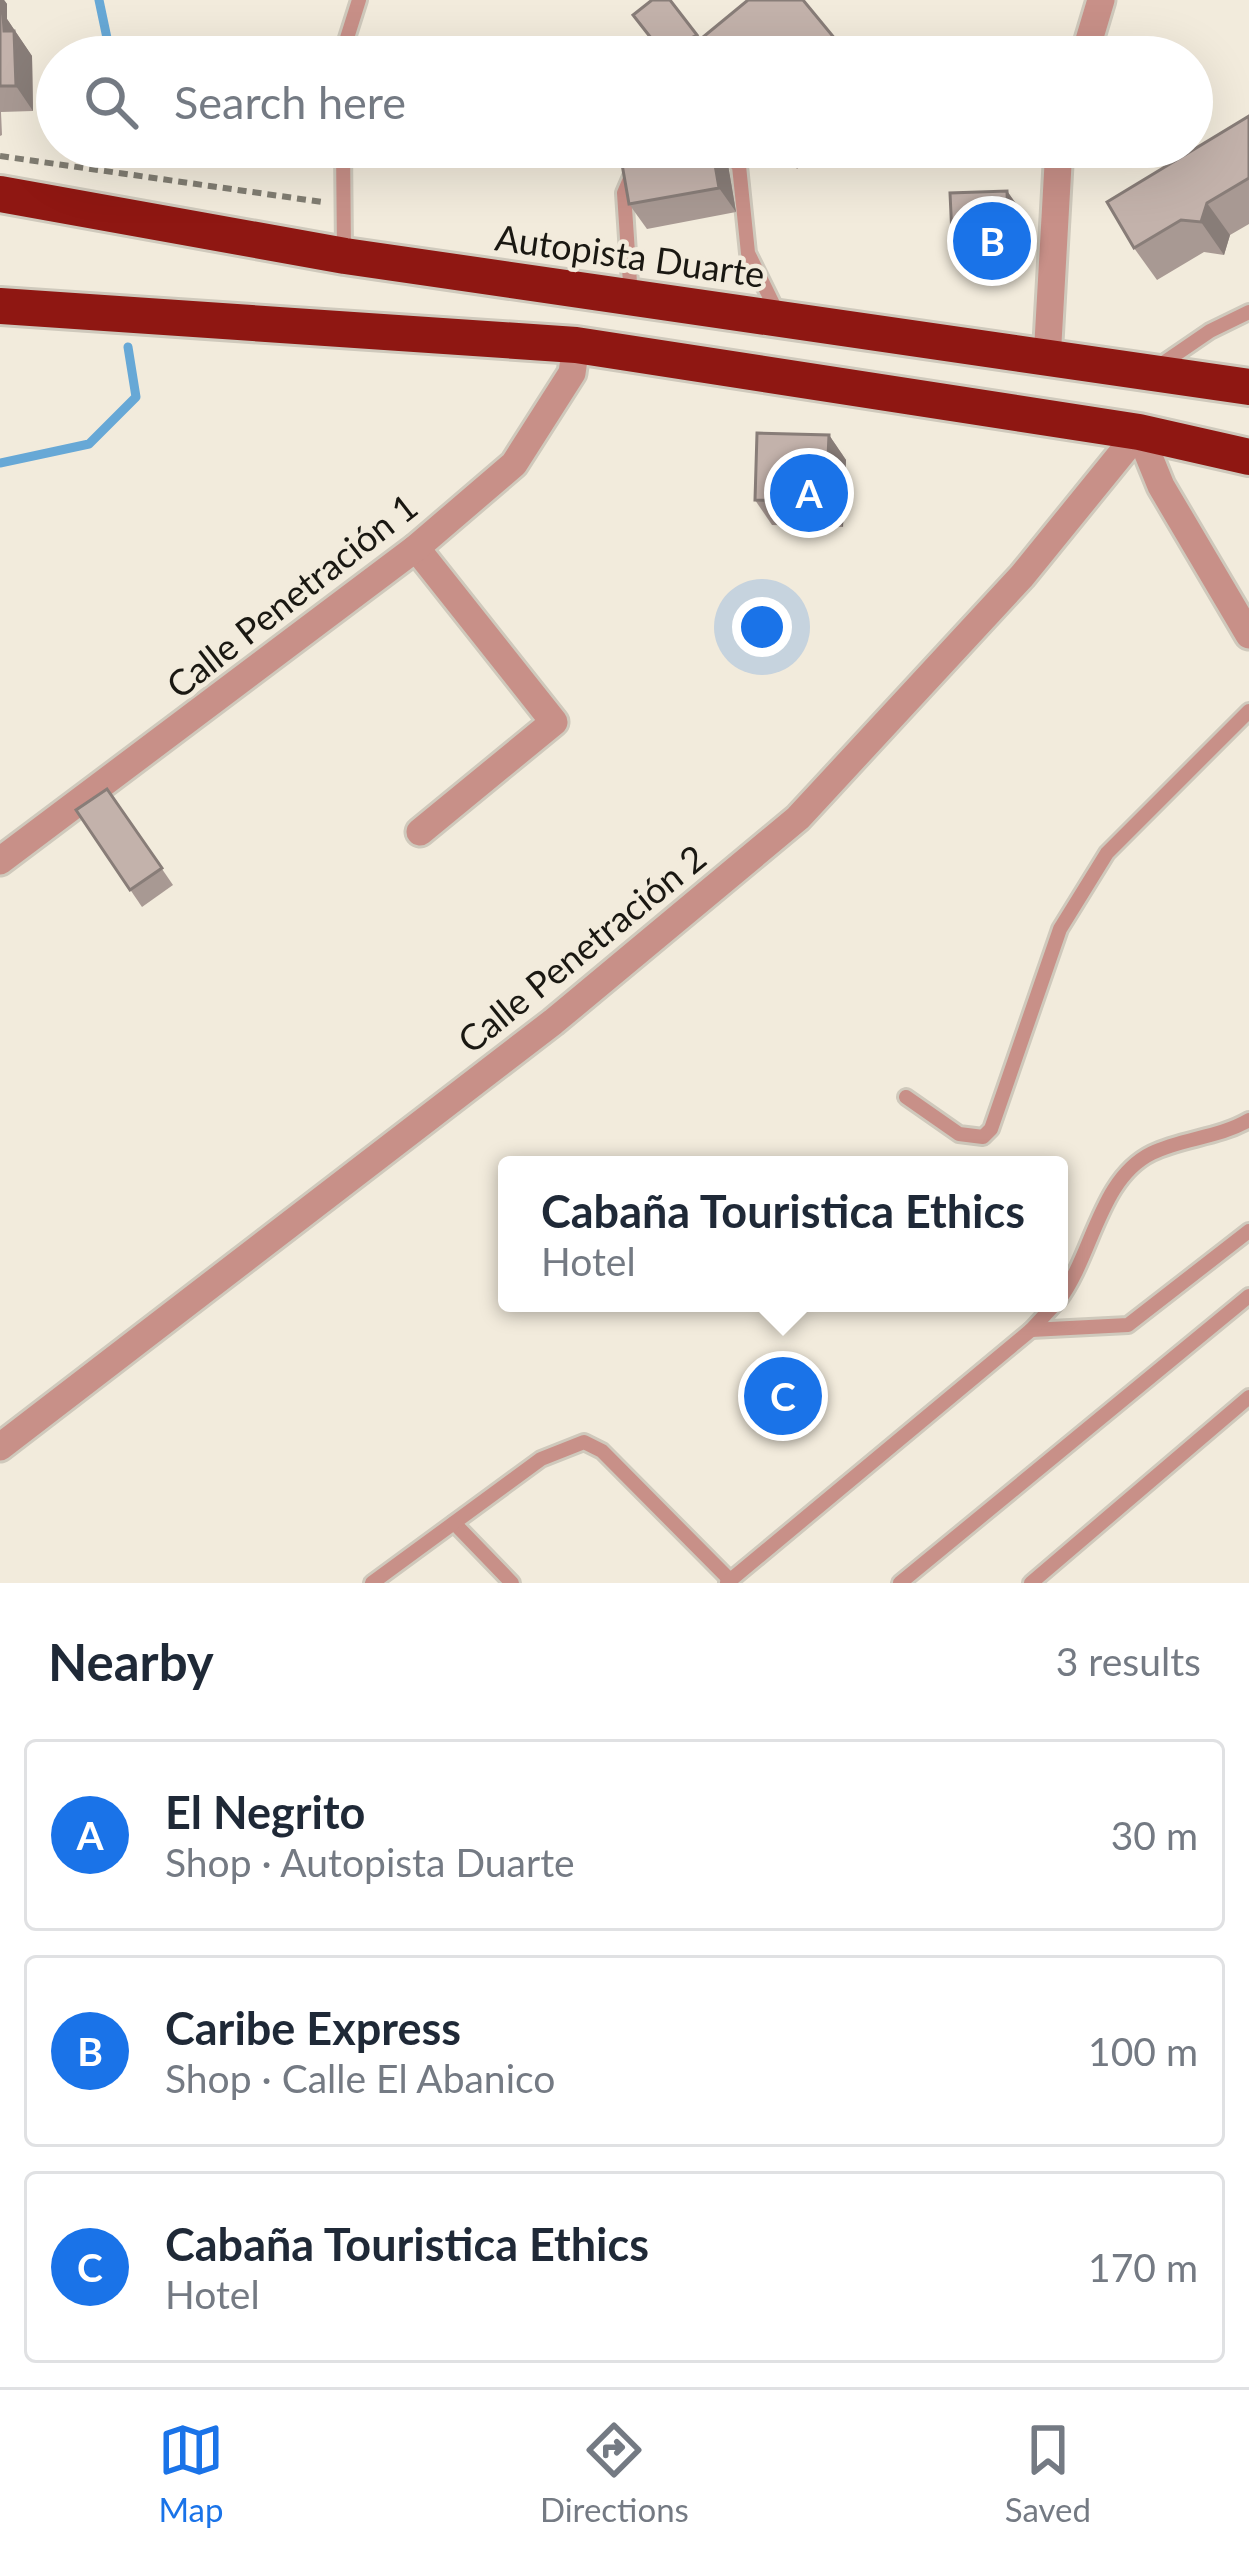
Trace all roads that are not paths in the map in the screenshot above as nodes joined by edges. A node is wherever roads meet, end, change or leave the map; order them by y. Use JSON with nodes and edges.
{"nodes":[{"id":1,"x":359,"y":0,"type":"edge"},
{"id":2,"x":1101,"y":0,"type":"edge"},
{"id":3,"x":348,"y":36,"type":"edge"},
{"id":4,"x":1090,"y":36,"type":"edge"},
{"id":5,"x":343,"y":168,"type":"edge"},
{"id":6,"x":739,"y":168,"type":"edge"},
{"id":7,"x":1058,"y":168,"type":"edge"},
{"id":8,"x":636,"y":169,"type":"edge"},
{"id":9,"x":0,"y":194,"type":"edge"},
{"id":10,"x":344,"y":256,"type":"junction"},
{"id":11,"x":632,"y":298,"type":"junction"},
{"id":12,"x":0,"y":306,"type":"edge"},
{"id":13,"x":1249,"y":312,"type":"edge"},
{"id":14,"x":781,"y":321,"type":"junction"},
{"id":15,"x":576,"y":345,"type":"junction"},
{"id":16,"x":1046,"y":360,"type":"junction"},
{"id":17,"x":1150,"y":373,"type":"junction"},
{"id":18,"x":1249,"y":387,"type":"edge"},
{"id":19,"x":1139,"y":432,"type":"junction"},
{"id":20,"x":1249,"y":457,"type":"edge"},
{"id":21,"x":416,"y":548,"type":"junction"},
{"id":22,"x":1249,"y":635,"type":"edge"},
{"id":23,"x":1249,"y":712,"type":"edge"},
{"id":24,"x":420,"y":832,"type":"dead end"},
{"id":25,"x":0,"y":861,"type":"edge"},
{"id":26,"x":906,"y":1097,"type":"dead end"},
{"id":27,"x":1249,"y":1120,"type":"edge"},
{"id":28,"x":1249,"y":1231,"type":"edge"},
{"id":29,"x":1068,"y":1286,"type":"edge"},
{"id":30,"x":1249,"y":1296,"type":"edge"},
{"id":31,"x":1048,"y":1312,"type":"edge"},
{"id":32,"x":1031,"y":1330,"type":"junction"},
{"id":33,"x":1249,"y":1397,"type":"edge"},
{"id":34,"x":0,"y":1447,"type":"edge"},
{"id":35,"x":454,"y":1522,"type":"junction"},
{"id":36,"x":729,"y":1582,"type":"edge"},
{"id":37,"x":372,"y":1583,"type":"edge"},
{"id":38,"x":512,"y":1583,"type":"edge"},
{"id":39,"x":900,"y":1583,"type":"edge"},
{"id":40,"x":1031,"y":1583,"type":"edge"}],
"edges":[{"from":1,"to":3,"type":"lane"},
{"from":2,"to":4,"type":"street"},
{"from":5,"to":10,"type":"lane"},
{"from":6,"to":14,"type":"lane"},
{"from":7,"to":16,"type":"street"},
{"from":8,"to":11,"type":"lane"},
{"from":9,"to":10,"type":"highway","name":"Autopista Duarte"},
{"from":10,"to":11,"type":"highway","name":"Autopista Duarte"},
{"from":11,"to":14,"type":"highway","name":"Autopista Duarte"},
{"from":12,"to":15,"type":"highway"},
{"from":13,"to":17,"type":"lane"},
{"from":14,"to":16,"type":"highway","name":"Autopista Duarte"},
{"from":15,"to":19,"type":"highway"},
{"from":15,"to":21,"type":"street","name":"Calle Penetración 1"},
{"from":16,"to":17,"type":"highway","name":"Autopista Duarte"},
{"from":17,"to":18,"type":"highway","name":"Autopista Duarte"},
{"from":19,"to":20,"type":"highway"},
{"from":19,"to":22,"type":"street"},
{"from":19,"to":34,"type":"street","name":"Calle Penetración 2"},
{"from":21,"to":24,"type":"street"},
{"from":21,"to":25,"type":"street","name":"Calle Penetración 1"},
{"from":23,"to":26,"type":"lane"},
{"from":27,"to":29,"type":"lane"},
{"from":28,"to":32,"type":"lane"},
{"from":30,"to":39,"type":"lane"},
{"from":31,"to":32,"type":"lane"},
{"from":32,"to":36,"type":"lane"},
{"from":33,"to":40,"type":"lane"},
{"from":35,"to":36,"type":"lane"},
{"from":35,"to":37,"type":"lane"},
{"from":35,"to":38,"type":"lane"}]}
